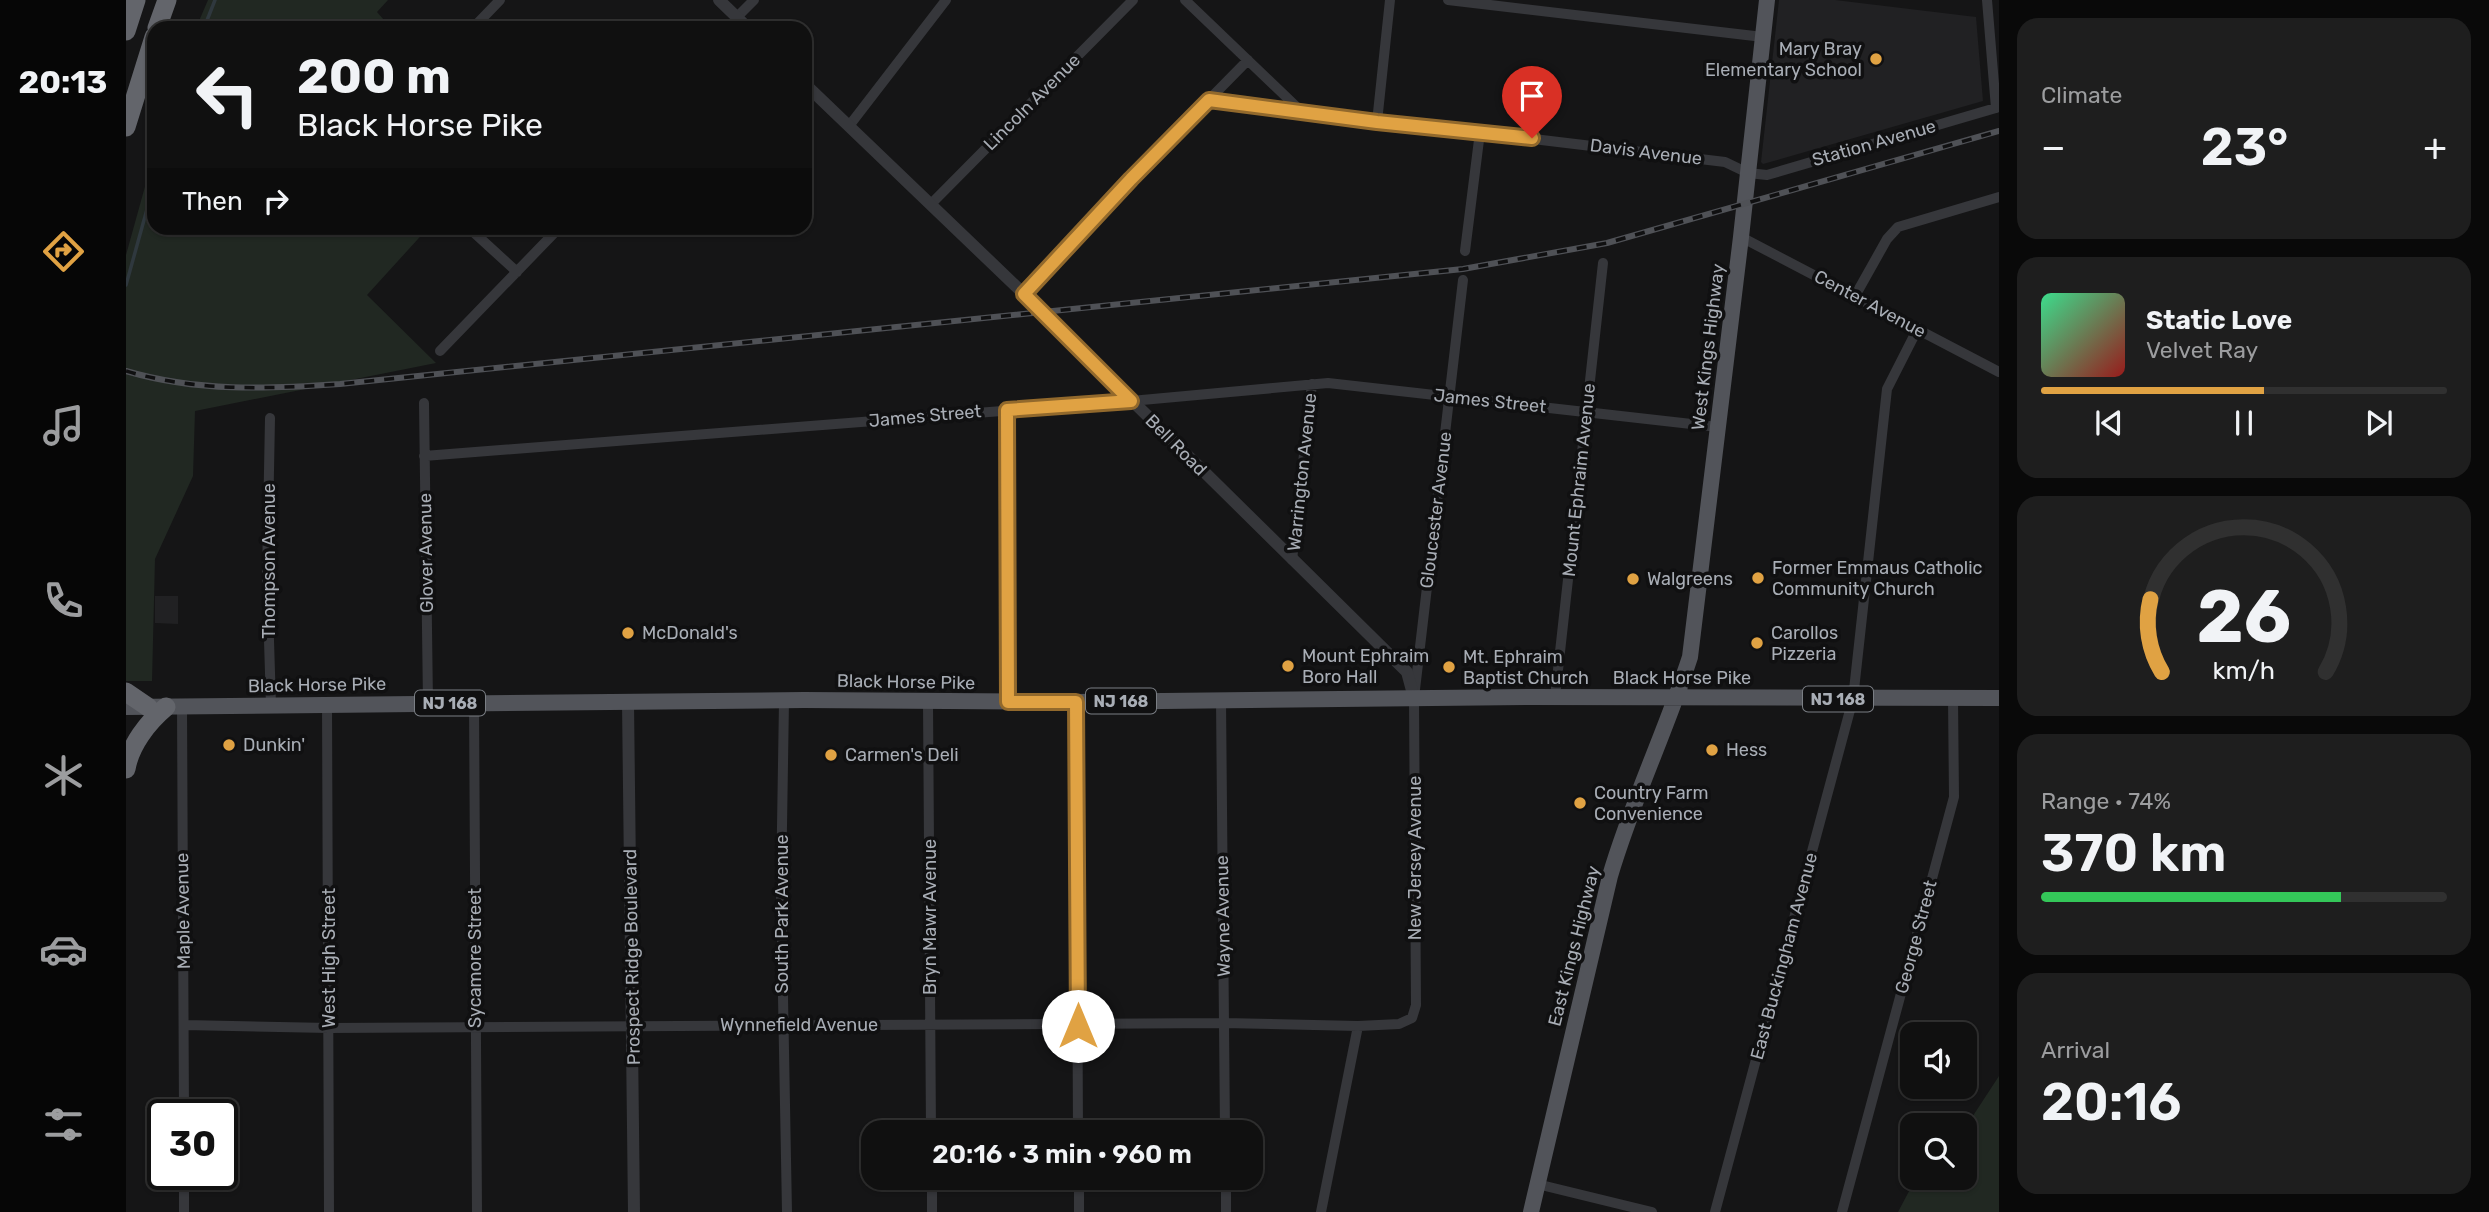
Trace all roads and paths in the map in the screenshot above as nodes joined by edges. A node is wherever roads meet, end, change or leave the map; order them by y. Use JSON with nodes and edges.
{"nodes":[{"id":1,"x":130,"y":0,"type":"edge"},
{"id":2,"x":136,"y":0,"type":"edge"},
{"id":3,"x":167,"y":0,"type":"edge"},
{"id":4,"x":500,"y":0,"type":"edge"},
{"id":5,"x":719,"y":0,"type":"edge"},
{"id":6,"x":754,"y":0,"type":"edge"},
{"id":7,"x":946,"y":0,"type":"edge"},
{"id":8,"x":1133,"y":0,"type":"edge"},
{"id":9,"x":1185,"y":0,"type":"edge"},
{"id":10,"x":1390,"y":0,"type":"edge"},
{"id":11,"x":1448,"y":0,"type":"edge"},
{"id":12,"x":1767,"y":0,"type":"edge"},
{"id":13,"x":1987,"y":0,"type":"edge"},
{"id":14,"x":126,"y":9,"type":"edge"},
{"id":15,"x":737,"y":17,"type":"junction"},
{"id":16,"x":160,"y":21,"type":"edge"},
{"id":17,"x":479,"y":21,"type":"edge"},
{"id":18,"x":741,"y":21,"type":"edge"},
{"id":19,"x":126,"y":31,"type":"edge"},
{"id":20,"x":1763,"y":37,"type":"junction"},
{"id":21,"x":147,"y":60,"type":"edge"},
{"id":22,"x":1248,"y":60,"type":"junction"},
{"id":23,"x":812,"y":91,"type":"edge"},
{"id":24,"x":1209,"y":100,"type":"junction"},
{"id":25,"x":1998,"y":107,"type":"edge"},
{"id":26,"x":1303,"y":113,"type":"junction"},
{"id":27,"x":1377,"y":122,"type":"junction"},
{"id":28,"x":126,"y":127,"type":"edge"},
{"id":29,"x":849,"y":127,"type":"junction"},
{"id":30,"x":1480,"y":132,"type":"junction"},
{"id":31,"x":1748,"y":173,"type":"junction"},
{"id":32,"x":1999,"y":197,"type":"edge"},
{"id":33,"x":931,"y":204,"type":"junction"},
{"id":34,"x":477,"y":235,"type":"edge"},
{"id":35,"x":552,"y":235,"type":"edge"},
{"id":36,"x":1741,"y":237,"type":"junction"},
{"id":37,"x":1465,"y":251,"type":"dead end"},
{"id":38,"x":1603,"y":263,"type":"dead end"},
{"id":39,"x":517,"y":272,"type":"junction"},
{"id":40,"x":1463,"y":279,"type":"dead end"},
{"id":41,"x":1024,"y":294,"type":"junction"},
{"id":42,"x":1855,"y":296,"type":"junction"},
{"id":43,"x":1918,"y":328,"type":"junction"},
{"id":44,"x":440,"y":351,"type":"dead end"},
{"id":45,"x":1999,"y":372,"type":"edge"},
{"id":46,"x":1312,"y":384,"type":"junction"},
{"id":47,"x":1450,"y":396,"type":"junction"},
{"id":48,"x":1131,"y":401,"type":"junction"},
{"id":49,"x":424,"y":403,"type":"dead end"},
{"id":50,"x":1007,"y":410,"type":"junction"},
{"id":51,"x":1587,"y":411,"type":"junction"},
{"id":52,"x":270,"y":418,"type":"dead end"},
{"id":53,"x":1718,"y":427,"type":"junction"},
{"id":54,"x":424,"y":456,"type":"junction"},
{"id":55,"x":1292,"y":561,"type":"junction"},
{"id":56,"x":126,"y":692,"type":"edge"},
{"id":57,"x":1677,"y":696,"type":"junction"},
{"id":58,"x":1555,"y":697,"type":"junction"},
{"id":59,"x":1414,"y":698,"type":"junction"},
{"id":60,"x":1952,"y":698,"type":"junction"},
{"id":61,"x":1999,"y":698,"type":"edge"},
{"id":62,"x":1853,"y":699,"type":"junction"},
{"id":63,"x":1221,"y":700,"type":"junction"},
{"id":64,"x":784,"y":701,"type":"junction"},
{"id":65,"x":628,"y":702,"type":"junction"},
{"id":66,"x":928,"y":702,"type":"junction"},
{"id":67,"x":1008,"y":702,"type":"junction"},
{"id":68,"x":1076,"y":702,"type":"junction"},
{"id":69,"x":428,"y":703,"type":"junction"},
{"id":70,"x":474,"y":703,"type":"junction"},
{"id":71,"x":327,"y":704,"type":"junction"},
{"id":72,"x":271,"y":705,"type":"junction"},
{"id":73,"x":126,"y":707,"type":"edge"},
{"id":74,"x":165,"y":707,"type":"junction"},
{"id":75,"x":127,"y":756,"type":"edge"},
{"id":76,"x":1412,"y":1018,"type":"joint"},
{"id":77,"x":1224,"y":1023,"type":"junction"},
{"id":78,"x":783,"y":1024,"type":"junction"},
{"id":79,"x":930,"y":1024,"type":"junction"},
{"id":80,"x":184,"y":1025,"type":"junction"},
{"id":81,"x":633,"y":1026,"type":"junction"},
{"id":82,"x":1078,"y":1026,"type":"junction"},
{"id":83,"x":1358,"y":1026,"type":"junction"},
{"id":84,"x":476,"y":1027,"type":"junction"},
{"id":85,"x":329,"y":1028,"type":"junction"},
{"id":86,"x":184,"y":1099,"type":"edge"},
{"id":87,"x":931,"y":1120,"type":"edge"},
{"id":88,"x":1078,"y":1120,"type":"edge"},
{"id":89,"x":1225,"y":1120,"type":"edge"},
{"id":90,"x":1537,"y":1184,"type":"junction"},
{"id":91,"x":184,"y":1190,"type":"edge"},
{"id":92,"x":932,"y":1190,"type":"edge"},
{"id":93,"x":1079,"y":1190,"type":"edge"},
{"id":94,"x":1226,"y":1190,"type":"edge"},
{"id":95,"x":184,"y":1212,"type":"edge"},
{"id":96,"x":329,"y":1212,"type":"edge"},
{"id":97,"x":477,"y":1212,"type":"edge"},
{"id":98,"x":634,"y":1212,"type":"edge"},
{"id":99,"x":787,"y":1212,"type":"edge"},
{"id":100,"x":932,"y":1212,"type":"edge"},
{"id":101,"x":1079,"y":1212,"type":"edge"},
{"id":102,"x":1226,"y":1212,"type":"edge"},
{"id":103,"x":1321,"y":1212,"type":"edge"},
{"id":104,"x":1531,"y":1212,"type":"edge"},
{"id":105,"x":1652,"y":1212,"type":"edge"},
{"id":106,"x":1716,"y":1212,"type":"edge"},
{"id":107,"x":1842,"y":1212,"type":"edge"}],
"edges":[{"from":1,"to":14,"type":"highway"},
{"from":2,"to":19,"type":"highway"},
{"from":3,"to":16,"type":"highway"},
{"from":4,"to":17,"type":"street"},
{"from":5,"to":15,"type":"street"},
{"from":6,"to":15,"type":"street"},
{"from":7,"to":29,"type":"street"},
{"from":8,"to":33,"type":"street","name":"Lincoln Avenue"},
{"from":9,"to":22,"type":"street"},
{"from":10,"to":27,"type":"street"},
{"from":11,"to":20,"type":"street"},
{"from":12,"to":20,"type":"main road","name":"West Kings Highway"},
{"from":13,"to":25,"type":"street"},
{"from":15,"to":18,"type":"street"},
{"from":20,"to":31,"type":"main road","name":"West Kings Highway"},
{"from":21,"to":28,"type":"highway"},
{"from":22,"to":24,"type":"street"},
{"from":22,"to":26,"type":"street"},
{"from":23,"to":29,"type":"street","name":"Bell Road"},
{"from":24,"to":26,"type":"street","name":"Davis Avenue"},
{"from":24,"to":41,"type":"street"},
{"from":25,"to":31,"type":"street","name":"Station Avenue"},
{"from":26,"to":27,"type":"street","name":"Davis Avenue"},
{"from":27,"to":30,"type":"street","name":"Davis Avenue"},
{"from":29,"to":33,"type":"street","name":"Bell Road"},
{"from":30,"to":31,"type":"street","name":"Davis Avenue"},
{"from":30,"to":37,"type":"street"},
{"from":31,"to":36,"type":"main road","name":"West Kings Highway"},
{"from":32,"to":42,"type":"street"},
{"from":33,"to":41,"type":"street","name":"Bell Road"},
{"from":34,"to":39,"type":"street"},
{"from":35,"to":39,"type":"street"},
{"from":36,"to":42,"type":"street","name":"Center Avenue"},
{"from":36,"to":53,"type":"main road","name":"West Kings Highway"},
{"from":38,"to":51,"type":"street","name":"Mount Ephraim Avenue"},
{"from":39,"to":44,"type":"street"},
{"from":40,"to":47,"type":"street","name":"Gloucester Avenue"},
{"from":41,"to":48,"type":"street","name":"Bell Road"},
{"from":42,"to":43,"type":"street","name":"Center Avenue"},
{"from":43,"to":45,"type":"street","name":"Center Avenue"},
{"from":43,"to":62,"type":"street","name":"East Buckingham Avenue"},
{"from":46,"to":47,"type":"street","name":"James Street"},
{"from":46,"to":48,"type":"street","name":"James Street"},
{"from":46,"to":55,"type":"street","name":"Warrington Avenue"},
{"from":47,"to":51,"type":"street","name":"James Street"},
{"from":47,"to":59,"type":"street","name":"Gloucester Avenue"},
{"from":48,"to":50,"type":"street","name":"James Street"},
{"from":48,"to":55,"type":"street","name":"Bell Road"},
{"from":49,"to":54,"type":"street","name":"Glover Avenue"},
{"from":50,"to":54,"type":"street","name":"James Street"},
{"from":50,"to":67,"type":"street"},
{"from":51,"to":53,"type":"street","name":"James Street"},
{"from":51,"to":58,"type":"street","name":"Mount Ephraim Avenue"},
{"from":52,"to":72,"type":"street","name":"Thompson Avenue"},
{"from":53,"to":57,"type":"main road","name":"West Kings Highway"},
{"from":54,"to":69,"type":"street","name":"Glover Avenue"},
{"from":55,"to":59,"type":"street","name":"Bell Road"},
{"from":56,"to":74,"type":"highway"},
{"from":57,"to":58,"type":"main road","name":"Black Horse Pike","number":"NJ 168"},
{"from":57,"to":62,"type":"main road","name":"Black Horse Pike","number":"NJ 168"},
{"from":57,"to":90,"type":"main road","name":"East Kings Highway"},
{"from":58,"to":59,"type":"main road","name":"Black Horse Pike","number":"NJ 168"},
{"from":59,"to":63,"type":"main road","name":"Black Horse Pike","number":"NJ 168"},
{"from":59,"to":76,"type":"street","name":"New Jersey Avenue"},
{"from":60,"to":61,"type":"main road","name":"Black Horse Pike","number":"NJ 168"},
{"from":60,"to":62,"type":"main road","name":"Black Horse Pike","number":"NJ 168"},
{"from":60,"to":107,"type":"street","name":"George Street"},
{"from":62,"to":106,"type":"street","name":"East Buckingham Avenue"},
{"from":63,"to":68,"type":"main road","name":"Black Horse Pike","number":"NJ 168"},
{"from":63,"to":77,"type":"street","name":"Wayne Avenue"},
{"from":64,"to":65,"type":"main road","name":"Black Horse Pike","number":"NJ 168"},
{"from":64,"to":66,"type":"main road","name":"Black Horse Pike","number":"NJ 168"},
{"from":64,"to":78,"type":"street","name":"South Park Avenue"},
{"from":65,"to":70,"type":"main road","name":"Black Horse Pike","number":"NJ 168"},
{"from":65,"to":81,"type":"street","name":"Prospect Ridge Boulevard"},
{"from":66,"to":67,"type":"main road","name":"Black Horse Pike","number":"NJ 168"},
{"from":66,"to":79,"type":"street","name":"Bryn Mawr Avenue"},
{"from":67,"to":68,"type":"main road","name":"Black Horse Pike","number":"NJ 168"},
{"from":68,"to":82,"type":"street"},
{"from":69,"to":70,"type":"main road","name":"Black Horse Pike","number":"NJ 168"},
{"from":69,"to":71,"type":"main road","name":"Black Horse Pike","number":"NJ 168"},
{"from":70,"to":84,"type":"street","name":"Sycamore Street"},
{"from":71,"to":72,"type":"main road","name":"Black Horse Pike","number":"NJ 168"},
{"from":71,"to":85,"type":"street","name":"West High Street"},
{"from":72,"to":74,"type":"main road","name":"Black Horse Pike","number":"NJ 168"},
{"from":73,"to":74,"type":"main road","number":"NJ 168"},
{"from":74,"to":75,"type":"highway"},
{"from":74,"to":80,"type":"street","name":"Maple Avenue"},
{"from":76,"to":83,"type":"street","name":"Wynnefield Avenue"},
{"from":77,"to":82,"type":"street","name":"Wynnefield Avenue"},
{"from":77,"to":83,"type":"street","name":"Wynnefield Avenue"},
{"from":77,"to":89,"type":"street","name":"Wayne Avenue"},
{"from":78,"to":79,"type":"street","name":"Wynnefield Avenue"},
{"from":78,"to":81,"type":"street","name":"Wynnefield Avenue"},
{"from":78,"to":99,"type":"street","name":"South Park Avenue"},
{"from":79,"to":82,"type":"street","name":"Wynnefield Avenue"},
{"from":79,"to":87,"type":"street","name":"Bryn Mawr Avenue"},
{"from":80,"to":85,"type":"street","name":"Wynnefield Avenue"},
{"from":80,"to":86,"type":"street","name":"Maple Avenue"},
{"from":81,"to":84,"type":"street","name":"Wynnefield Avenue"},
{"from":81,"to":98,"type":"street","name":"Prospect Ridge Boulevard"},
{"from":82,"to":88,"type":"street"},
{"from":83,"to":103,"type":"street"},
{"from":84,"to":85,"type":"street","name":"Wynnefield Avenue"},
{"from":84,"to":97,"type":"street","name":"Sycamore Street"},
{"from":85,"to":96,"type":"street","name":"West High Street"},
{"from":90,"to":104,"type":"main road","name":"East Kings Highway"},
{"from":90,"to":105,"type":"street"},
{"from":91,"to":95,"type":"street"},
{"from":92,"to":100,"type":"street"},
{"from":93,"to":101,"type":"street"},
{"from":94,"to":102,"type":"street"}]}
